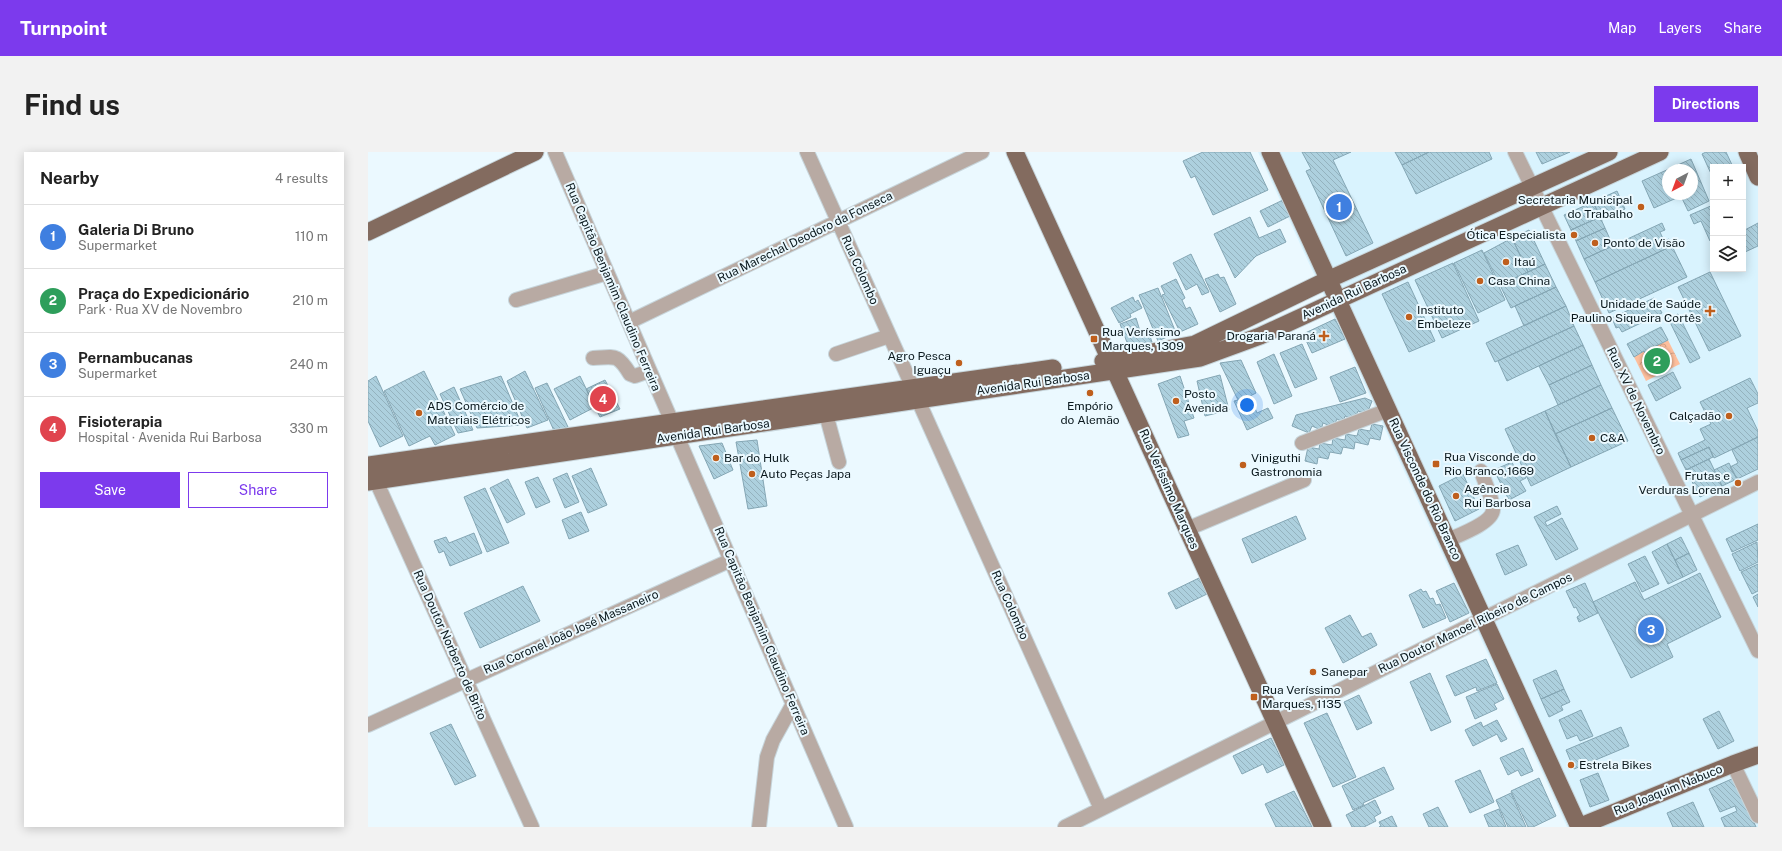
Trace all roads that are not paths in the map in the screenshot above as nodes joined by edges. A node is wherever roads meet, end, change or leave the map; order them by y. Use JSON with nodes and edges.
{"nodes":[{"id":1,"x":535,"y":152,"type":"edge"},
{"id":2,"x":555,"y":152,"type":"edge"},
{"id":3,"x":807,"y":152,"type":"edge"},
{"id":4,"x":982,"y":152,"type":"edge"},
{"id":5,"x":1015,"y":152,"type":"edge"},
{"id":6,"x":1270,"y":152,"type":"edge"},
{"id":7,"x":1515,"y":152,"type":"edge"},
{"id":8,"x":1609,"y":152,"type":"edge"},
{"id":9,"x":1660,"y":152,"type":"edge"},
{"id":10,"x":1747,"y":152,"type":"edge"},
{"id":11,"x":1758,"y":178,"type":"edge"},
{"id":12,"x":1532,"y":187,"type":"junction"},
{"id":13,"x":1541,"y":206,"type":"junction"},
{"id":14,"x":838,"y":222,"type":"junction"},
{"id":15,"x":368,"y":232,"type":"edge"},
{"id":16,"x":607,"y":273,"type":"junction"},
{"id":17,"x":1329,"y":280,"type":"junction"},
{"id":18,"x":516,"y":300,"type":"dead end"},
{"id":19,"x":1338,"y":300,"type":"junction"},
{"id":20,"x":629,"y":322,"type":"junction"},
{"id":21,"x":889,"y":336,"type":"junction"},
{"id":22,"x":836,"y":354,"type":"dead end"},
{"id":23,"x":593,"y":358,"type":"dead end"},
{"id":24,"x":1113,"y":366,"type":"junction"},
{"id":25,"x":649,"y":371,"type":"junction"},
{"id":26,"x":915,"y":394,"type":"junction"},
{"id":27,"x":1388,"y":410,"type":"junction"},
{"id":28,"x":826,"y":414,"type":"junction"},
{"id":29,"x":674,"y":429,"type":"junction"},
{"id":30,"x":1302,"y":443,"type":"dead end"},
{"id":31,"x":839,"y":462,"type":"dead end"},
{"id":32,"x":370,"y":471,"type":"edge"},
{"id":33,"x":1481,"y":471,"type":"dead end"},
{"id":34,"x":1304,"y":480,"type":"dead end"},
{"id":35,"x":1758,"y":482,"type":"edge"},
{"id":36,"x":1692,"y":515,"type":"junction"},
{"id":37,"x":1187,"y":529,"type":"junction"},
{"id":38,"x":1448,"y":540,"type":"junction"},
{"id":39,"x":731,"y":560,"type":"junction"},
{"id":40,"x":1484,"y":618,"type":"junction"},
{"id":41,"x":1758,"y":651,"type":"edge"},
{"id":42,"x":466,"y":680,"type":"junction"},
{"id":43,"x":793,"y":704,"type":"junction"},
{"id":44,"x":1276,"y":722,"type":"junction"},
{"id":45,"x":368,"y":725,"type":"edge"},
{"id":46,"x":1758,"y":756,"type":"edge"},
{"id":47,"x":1733,"y":764,"type":"junction"},
{"id":48,"x":1101,"y":809,"type":"junction"},
{"id":49,"x":1758,"y":816,"type":"edge"},
{"id":50,"x":532,"y":827,"type":"edge"},
{"id":51,"x":759,"y":827,"type":"edge"},
{"id":52,"x":846,"y":827,"type":"edge"},
{"id":53,"x":1065,"y":827,"type":"edge"},
{"id":54,"x":1323,"y":827,"type":"edge"},
{"id":55,"x":1579,"y":827,"type":"edge"}],
"edges":[{"from":1,"to":15,"type":"main road"},
{"from":2,"to":16,"type":"street","name":"Rua Capitão Benjamim Claudino Ferreira"},
{"from":3,"to":14,"type":"street","name":"Rua Colombo"},
{"from":4,"to":14,"type":"street","name":"Rua Marechal Deodoro da Fonseca"},
{"from":5,"to":24,"type":"main road","name":"Rua Veríssimo Marques"},
{"from":6,"to":17,"type":"main road","name":"Rua Visconde do Rio Branco"},
{"from":7,"to":12,"type":"street","name":"Rua XV de Novembro"},
{"from":8,"to":12,"type":"main road","name":"Avenida Rui Barbosa"},
{"from":9,"to":13,"type":"main road","name":"Avenida Rui Barbosa"},
{"from":10,"to":11,"type":"main road"},
{"from":12,"to":13,"type":"street","name":"Rua XV de Novembro"},
{"from":12,"to":17,"type":"main road","name":"Avenida Rui Barbosa"},
{"from":13,"to":19,"type":"main road","name":"Avenida Rui Barbosa"},
{"from":13,"to":36,"type":"street","name":"Rua XV de Novembro"},
{"from":14,"to":20,"type":"street","name":"Rua Marechal Deodoro da Fonseca"},
{"from":14,"to":21,"type":"street","name":"Rua Colombo"},
{"from":16,"to":18,"type":"street"},
{"from":16,"to":20,"type":"street","name":"Rua Capitão Benjamim Claudino Ferreira"},
{"from":17,"to":19,"type":"main road","name":"Rua Visconde do Rio Branco"},
{"from":17,"to":24,"type":"main road","name":"Avenida Rui Barbosa"},
{"from":19,"to":24,"type":"main road","name":"Avenida Rui Barbosa"},
{"from":19,"to":27,"type":"main road","name":"Rua Visconde do Rio Branco"},
{"from":20,"to":25,"type":"street","name":"Rua Capitão Benjamim Claudino Ferreira"},
{"from":21,"to":22,"type":"street"},
{"from":21,"to":26,"type":"street","name":"Rua Colombo"},
{"from":23,"to":25,"type":"street"},
{"from":24,"to":26,"type":"main road","name":"Avenida Rui Barbosa"},
{"from":24,"to":37,"type":"main road","name":"Rua Veríssimo Marques"},
{"from":25,"to":29,"type":"street","name":"Rua Capitão Benjamim Claudino Ferreira"},
{"from":26,"to":28,"type":"main road","name":"Avenida Rui Barbosa"},
{"from":26,"to":29,"type":"main road","name":"Avenida Rui Barbosa"},
{"from":26,"to":48,"type":"street","name":"Rua Colombo"},
{"from":27,"to":30,"type":"street"},
{"from":27,"to":38,"type":"main road","name":"Rua Visconde do Rio Branco"},
{"from":28,"to":29,"type":"main road","name":"Avenida Rui Barbosa"},
{"from":28,"to":31,"type":"street"},
{"from":29,"to":32,"type":"main road","name":"Avenida Rui Barbosa"},
{"from":29,"to":39,"type":"street","name":"Rua Capitão Benjamim Claudino Ferreira"},
{"from":32,"to":42,"type":"street","name":"Rua Doutor Norberto de Brito"},
{"from":33,"to":38,"type":"street"},
{"from":34,"to":37,"type":"street"},
{"from":35,"to":36,"type":"street","name":"Rua Doutor Manoel Ribeiro de Campos"},
{"from":36,"to":40,"type":"street","name":"Rua Doutor Manoel Ribeiro de Campos"},
{"from":36,"to":41,"type":"street","name":"Rua XV de Novembro"},
{"from":37,"to":44,"type":"main road","name":"Rua Veríssimo Marques"},
{"from":38,"to":40,"type":"main road","name":"Rua Visconde do Rio Branco"},
{"from":39,"to":42,"type":"street","name":"Rua Coronel João José Massaneiro"},
{"from":39,"to":43,"type":"street","name":"Rua Capitão Benjamim Claudino Ferreira"},
{"from":40,"to":44,"type":"street","name":"Rua Doutor Manoel Ribeiro de Campos"},
{"from":40,"to":55,"type":"main road","name":"Rua Visconde do Rio Branco"},
{"from":42,"to":45,"type":"street","name":"Rua Coronel João José Massaneiro"},
{"from":42,"to":50,"type":"street","name":"Rua Doutor Norberto de Brito"},
{"from":43,"to":51,"type":"street"},
{"from":43,"to":52,"type":"street","name":"Rua Capitão Benjamim Claudino Ferreira"},
{"from":44,"to":48,"type":"street","name":"Rua Doutor Manoel Ribeiro de Campos"},
{"from":44,"to":54,"type":"main road","name":"Rua Veríssimo Marques"},
{"from":46,"to":47,"type":"main road","name":"Rua Joaquim Nabuco"},
{"from":47,"to":49,"type":"street"},
{"from":47,"to":55,"type":"main road","name":"Rua Joaquim Nabuco"},
{"from":48,"to":53,"type":"street","name":"Rua Doutor Manoel Ribeiro de Campos"}]}
